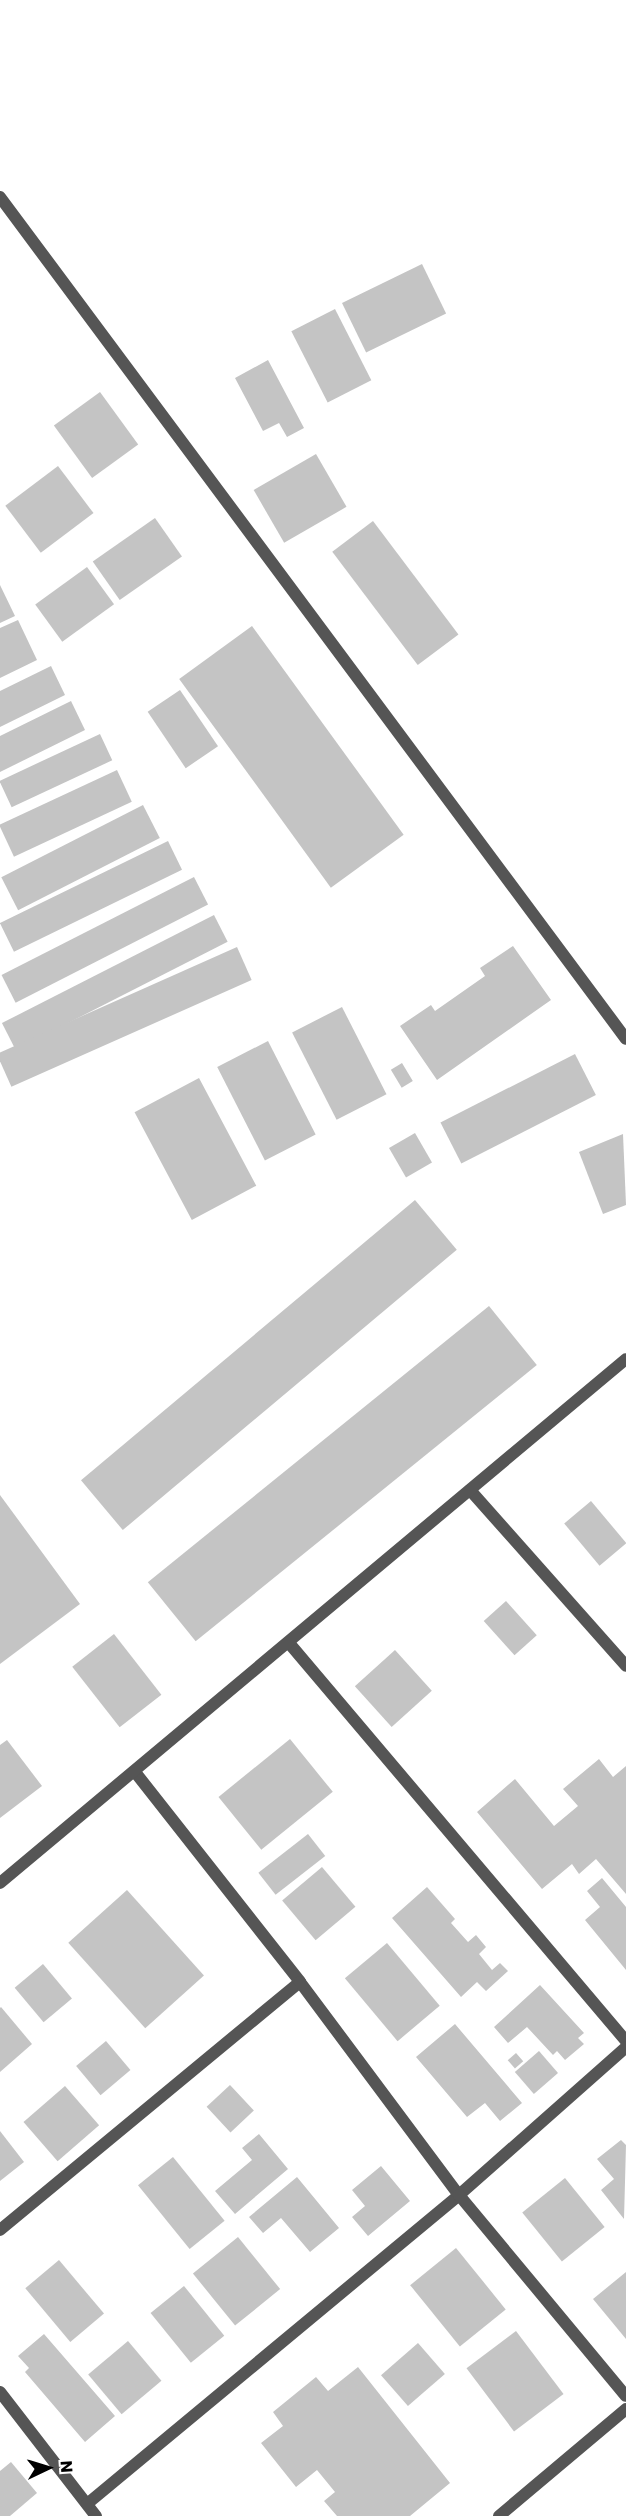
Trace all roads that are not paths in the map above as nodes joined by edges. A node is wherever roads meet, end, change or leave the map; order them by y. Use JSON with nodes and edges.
{"nodes":[{"id":1,"x":0,"y":198,"type":"edge"},
{"id":2,"x":626,"y":1039,"type":"edge"},
{"id":3,"x":626,"y":1359,"type":"edge"},
{"id":4,"x":470,"y":1490,"type":"junction"},
{"id":5,"x":289,"y":1643,"type":"junction"},
{"id":6,"x":626,"y":1666,"type":"edge"},
{"id":7,"x":135,"y":1772,"type":"junction"},
{"id":8,"x":0,"y":1883,"type":"edge"},
{"id":9,"x":300,"y":1982,"type":"junction"},
{"id":10,"x":626,"y":2041,"type":"edge"},
{"id":11,"x":626,"y":2047,"type":"edge"},
{"id":12,"x":459,"y":2195,"type":"junction"},
{"id":13,"x":0,"y":2230,"type":"edge"},
{"id":14,"x":0,"y":2392,"type":"edge"},
{"id":15,"x":626,"y":2396,"type":"edge"},
{"id":16,"x":626,"y":2409,"type":"edge"},
{"id":17,"x":87,"y":2504,"type":"junction"},
{"id":18,"x":96,"y":2516,"type":"edge"},
{"id":19,"x":499,"y":2516,"type":"edge"}],
"edges":[{"from":1,"to":2,"type":"street"},
{"from":3,"to":4,"type":"street"},
{"from":4,"to":5,"type":"street"},
{"from":4,"to":6,"type":"street"},
{"from":5,"to":7,"type":"street"},
{"from":5,"to":10,"type":"street"},
{"from":7,"to":8,"type":"street"},
{"from":7,"to":9,"type":"street"},
{"from":9,"to":12,"type":"street"},
{"from":9,"to":13,"type":"street"},
{"from":11,"to":12,"type":"street"},
{"from":12,"to":15,"type":"street"},
{"from":12,"to":17,"type":"street"},
{"from":14,"to":17,"type":"street"},
{"from":16,"to":19,"type":"street"},
{"from":17,"to":18,"type":"street"}]}
